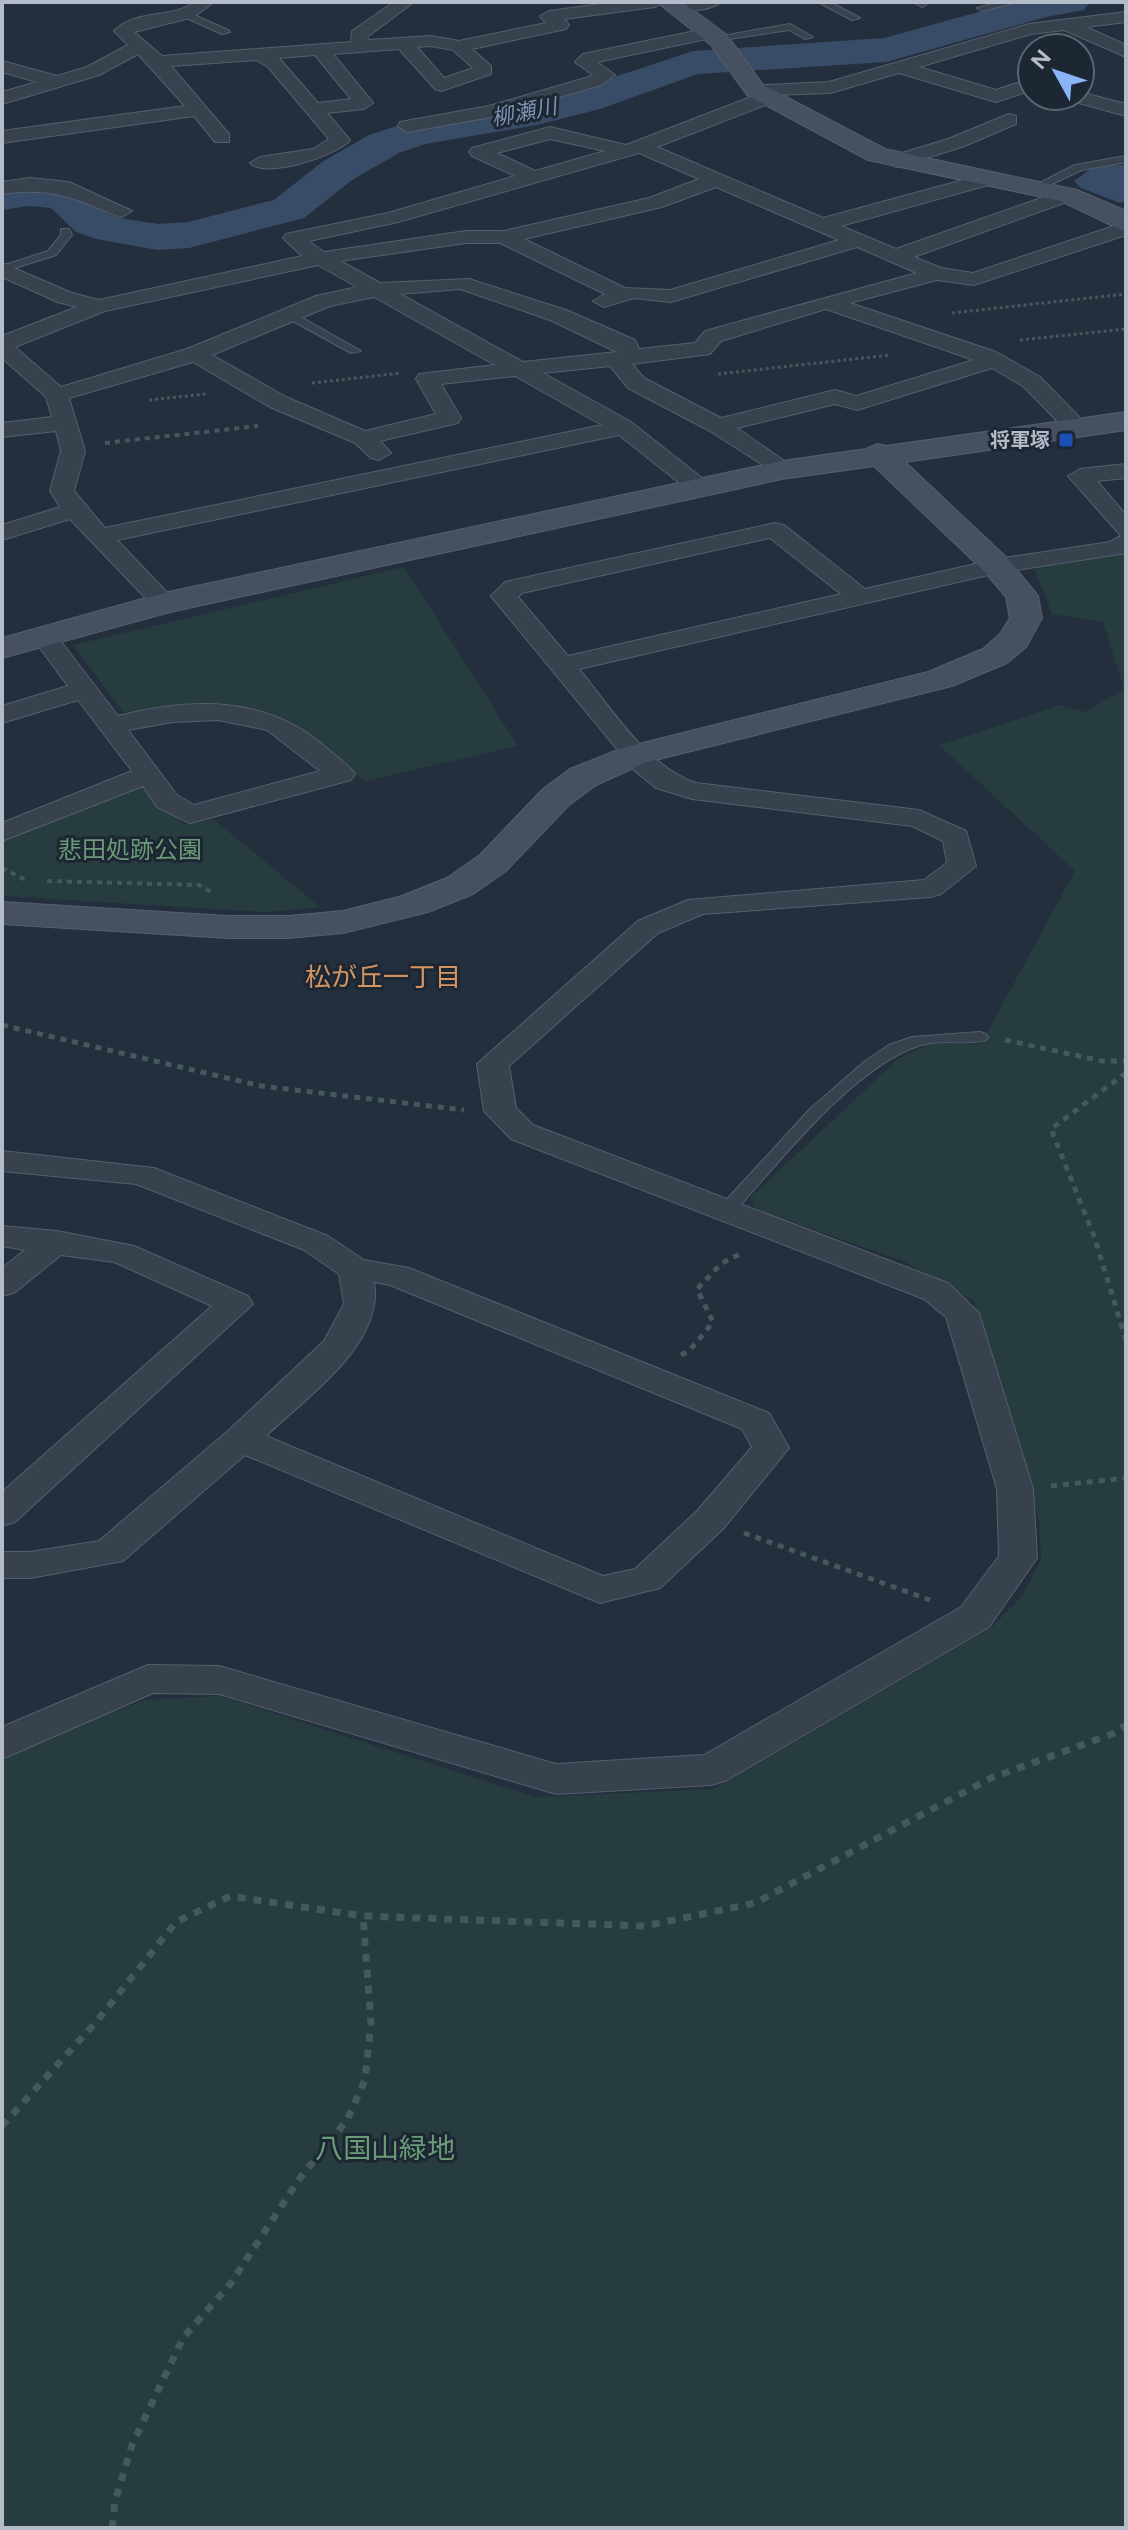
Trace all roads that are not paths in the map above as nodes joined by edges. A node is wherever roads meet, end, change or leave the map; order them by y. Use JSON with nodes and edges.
{"nodes":[{"id":1,"x":205,"y":2,"type":"edge"},
{"id":2,"x":405,"y":2,"type":"edge"},
{"id":3,"x":530,"y":2,"type":"edge"},
{"id":4,"x":712,"y":2,"type":"edge"},
{"id":5,"x":823,"y":2,"type":"edge"},
{"id":6,"x":1013,"y":2,"type":"edge"},
{"id":7,"x":665,"y":3,"type":"edge"},
{"id":8,"x":982,"y":8,"type":"dead end"},
{"id":9,"x":183,"y":13,"type":"junction"},
{"id":10,"x":549,"y":16,"type":"junction"},
{"id":11,"x":1126,"y":17,"type":"edge"},
{"id":12,"x":855,"y":18,"type":"dead end"},
{"id":13,"x":1065,"y":24,"type":"junction"},
{"id":14,"x":225,"y":32,"type":"dead end"},
{"id":15,"x":808,"y":37,"type":"dead end"},
{"id":16,"x":403,"y":43,"type":"junction"},
{"id":17,"x":361,"y":45,"type":"junction"},
{"id":18,"x":139,"y":46,"type":"junction"},
{"id":19,"x":459,"y":46,"type":"junction"},
{"id":20,"x":721,"y":46,"type":"junction"},
{"id":21,"x":319,"y":48,"type":"junction"},
{"id":22,"x":1126,"y":52,"type":"edge"},
{"id":23,"x":257,"y":53,"type":"junction"},
{"id":24,"x":158,"y":62,"type":"junction"},
{"id":25,"x":2,"y":66,"type":"edge"},
{"id":26,"x":897,"y":66,"type":"junction"},
{"id":27,"x":55,"y":81,"type":"junction"},
{"id":28,"x":1016,"y":89,"type":"edge"},
{"id":29,"x":760,"y":94,"type":"junction"},
{"id":30,"x":2,"y":98,"type":"edge"},
{"id":31,"x":1096,"y":102,"type":"edge"},
{"id":32,"x":312,"y":109,"type":"junction"},
{"id":33,"x":199,"y":110,"type":"junction"},
{"id":34,"x":1126,"y":110,"type":"edge"},
{"id":35,"x":1009,"y":120,"type":"dead end"},
{"id":36,"x":407,"y":126,"type":"dead end"},
{"id":37,"x":2,"y":137,"type":"edge"},
{"id":38,"x":222,"y":138,"type":"dead end"},
{"id":39,"x":632,"y":149,"type":"junction"},
{"id":40,"x":1126,"y":159,"type":"edge"},
{"id":41,"x":896,"y":161,"type":"junction"},
{"id":42,"x":260,"y":163,"type":"dead end"},
{"id":43,"x":534,"y":178,"type":"junction"},
{"id":44,"x":992,"y":178,"type":"junction"},
{"id":45,"x":715,"y":180,"type":"junction"},
{"id":46,"x":1037,"y":187,"type":"junction"},
{"id":47,"x":2,"y":188,"type":"edge"},
{"id":48,"x":1068,"y":195,"type":"junction"},
{"id":49,"x":122,"y":211,"type":"dead end"},
{"id":50,"x":820,"y":225,"type":"junction"},
{"id":51,"x":1126,"y":226,"type":"edge"},
{"id":52,"x":65,"y":231,"type":"dead end"},
{"id":53,"x":504,"y":237,"type":"junction"},
{"id":54,"x":856,"y":241,"type":"junction"},
{"id":55,"x":896,"y":256,"type":"junction"},
{"id":56,"x":321,"y":258,"type":"junction"},
{"id":57,"x":3,"y":269,"type":"edge"},
{"id":58,"x":937,"y":274,"type":"junction"},
{"id":59,"x":379,"y":289,"type":"junction"},
{"id":60,"x":624,"y":295,"type":"junction"},
{"id":61,"x":827,"y":302,"type":"junction"},
{"id":62,"x":99,"y":306,"type":"junction"},
{"id":63,"x":288,"y":314,"type":"junction"},
{"id":64,"x":558,"y":315,"type":"junction"},
{"id":65,"x":2,"y":346,"type":"edge"},
{"id":66,"x":355,"y":351,"type":"dead end"},
{"id":67,"x":195,"y":354,"type":"junction"},
{"id":68,"x":622,"y":358,"type":"junction"},
{"id":69,"x":992,"y":361,"type":"junction"},
{"id":70,"x":524,"y":369,"type":"junction"},
{"id":71,"x":57,"y":395,"type":"junction"},
{"id":72,"x":1126,"y":421,"type":"edge"},
{"id":73,"x":64,"y":423,"type":"junction"},
{"id":74,"x":718,"y":426,"type":"junction"},
{"id":75,"x":623,"y":427,"type":"junction"},
{"id":76,"x":1076,"y":427,"type":"junction"},
{"id":77,"x":2,"y":430,"type":"edge"},
{"id":78,"x":363,"y":438,"type":"junction"},
{"id":79,"x":878,"y":453,"type":"junction"},
{"id":80,"x":782,"y":470,"type":"junction"},
{"id":81,"x":1126,"y":471,"type":"edge"},
{"id":82,"x":401,"y":473,"type":"junction"},
{"id":83,"x":699,"y":487,"type":"junction"},
{"id":84,"x":74,"y":510,"type":"junction"},
{"id":85,"x":1126,"y":530,"type":"edge"},
{"id":86,"x":2,"y":533,"type":"edge"},
{"id":87,"x":101,"y":536,"type":"junction"},
{"id":88,"x":1126,"y":542,"type":"edge"},
{"id":89,"x":997,"y":566,"type":"junction"},
{"id":90,"x":861,"y":598,"type":"junction"},
{"id":91,"x":164,"y":603,"type":"junction"},
{"id":92,"x":44,"y":636,"type":"junction"},
{"id":93,"x":2,"y":648,"type":"edge"},
{"id":94,"x":563,"y":665,"type":"junction"},
{"id":95,"x":85,"y":689,"type":"junction"},
{"id":96,"x":2,"y":715,"type":"edge"},
{"id":97,"x":115,"y":725,"type":"junction"},
{"id":98,"x":635,"y":755,"type":"junction"},
{"id":99,"x":148,"y":774,"type":"junction"},
{"id":100,"x":2,"y":833,"type":"edge"},
{"id":101,"x":2,"y":913,"type":"edge"},
{"id":102,"x":980,"y":1037,"type":"road end"},
{"id":103,"x":2,"y":1161,"type":"edge"},
{"id":104,"x":726,"y":1210,"type":"junction"},
{"id":105,"x":2,"y":1236,"type":"edge"},
{"id":106,"x":57,"y":1241,"type":"junction"},
{"id":107,"x":355,"y":1269,"type":"junction"},
{"id":108,"x":2,"y":1285,"type":"edge"},
{"id":109,"x":241,"y":1439,"type":"junction"},
{"id":110,"x":2,"y":1513,"type":"edge"},
{"id":111,"x":2,"y":1565,"type":"edge"},
{"id":112,"x":2,"y":1744,"type":"edge"}],
"edges":[{"from":1,"to":9,"type":"street"},
{"from":2,"to":17,"type":"street"},
{"from":3,"to":10,"type":"street"},
{"from":4,"to":7,"type":"street"},
{"from":5,"to":12,"type":"lane"},
{"from":6,"to":8,"type":"lane"},
{"from":7,"to":10,"type":"street"},
{"from":7,"to":20,"type":"street"},
{"from":9,"to":14,"type":"lane"},
{"from":9,"to":18,"type":"street"},
{"from":10,"to":19,"type":"street"},
{"from":11,"to":13,"type":"street"},
{"from":13,"to":22,"type":"street"},
{"from":13,"to":26,"type":"street"},
{"from":15,"to":20,"type":"lane"},
{"from":16,"to":17,"type":"street"},
{"from":16,"to":19,"type":"street"},
{"from":16,"to":19,"type":"street"},
{"from":17,"to":21,"type":"street"},
{"from":18,"to":24,"type":"street"},
{"from":18,"to":27,"type":"street"},
{"from":20,"to":29,"type":"street"},
{"from":20,"to":36,"type":"street"},
{"from":21,"to":23,"type":"street"},
{"from":21,"to":32,"type":"street"},
{"from":23,"to":24,"type":"street"},
{"from":23,"to":32,"type":"street"},
{"from":24,"to":33,"type":"street"},
{"from":25,"to":27,"type":"street"},
{"from":26,"to":28,"type":"street"},
{"from":26,"to":29,"type":"street"},
{"from":27,"to":30,"type":"street"},
{"from":29,"to":39,"type":"street"},
{"from":29,"to":41,"type":"street"},
{"from":31,"to":34,"type":"street"},
{"from":32,"to":42,"type":"street"},
{"from":33,"to":37,"type":"street"},
{"from":33,"to":38,"type":"street"},
{"from":35,"to":41,"type":"street"},
{"from":39,"to":43,"type":"street"},
{"from":39,"to":43,"type":"street"},
{"from":39,"to":45,"type":"street"},
{"from":40,"to":46,"type":"lane"},
{"from":41,"to":44,"type":"street"},
{"from":43,"to":56,"type":"street"},
{"from":44,"to":46,"type":"street"},
{"from":44,"to":50,"type":"street"},
{"from":45,"to":50,"type":"street"},
{"from":45,"to":53,"type":"street"},
{"from":46,"to":48,"type":"street"},
{"from":47,"to":49,"type":"street"},
{"from":48,"to":51,"type":"street"},
{"from":48,"to":55,"type":"street"},
{"from":50,"to":54,"type":"street"},
{"from":51,"to":58,"type":"street"},
{"from":52,"to":57,"type":"lane"},
{"from":53,"to":56,"type":"street"},
{"from":53,"to":60,"type":"street"},
{"from":54,"to":55,"type":"street"},
{"from":54,"to":60,"type":"street"},
{"from":55,"to":58,"type":"street"},
{"from":56,"to":59,"type":"street"},
{"from":56,"to":62,"type":"street"},
{"from":57,"to":62,"type":"street"},
{"from":58,"to":61,"type":"street"},
{"from":59,"to":63,"type":"street"},
{"from":59,"to":64,"type":"street"},
{"from":59,"to":70,"type":"street"},
{"from":60,"to":64,"type":"street"},
{"from":61,"to":68,"type":"street"},
{"from":61,"to":69,"type":"street"},
{"from":62,"to":65,"type":"street"},
{"from":63,"to":66,"type":"lane"},
{"from":63,"to":67,"type":"street"},
{"from":64,"to":68,"type":"street"},
{"from":65,"to":71,"type":"street"},
{"from":67,"to":71,"type":"street"},
{"from":67,"to":78,"type":"street"},
{"from":68,"to":70,"type":"street"},
{"from":68,"to":74,"type":"street"},
{"from":69,"to":74,"type":"street"},
{"from":69,"to":76,"type":"street"},
{"from":70,"to":75,"type":"street"},
{"from":70,"to":78,"type":"street"},
{"from":71,"to":73,"type":"street"},
{"from":72,"to":76,"type":"street"},
{"from":73,"to":77,"type":"street"},
{"from":73,"to":84,"type":"street"},
{"from":74,"to":80,"type":"street"},
{"from":75,"to":82,"type":"street"},
{"from":75,"to":83,"type":"street"},
{"from":76,"to":79,"type":"street"},
{"from":78,"to":82,"type":"street"},
{"from":79,"to":80,"type":"street"},
{"from":79,"to":89,"type":"street"},
{"from":80,"to":83,"type":"street"},
{"from":81,"to":85,"type":"street"},
{"from":82,"to":87,"type":"street"},
{"from":83,"to":91,"type":"street"},
{"from":84,"to":86,"type":"street"},
{"from":84,"to":87,"type":"street"},
{"from":87,"to":91,"type":"street"},
{"from":88,"to":89,"type":"street"},
{"from":89,"to":90,"type":"street"},
{"from":89,"to":98,"type":"street"},
{"from":90,"to":94,"type":"street"},
{"from":90,"to":94,"type":"street"},
{"from":91,"to":92,"type":"street"},
{"from":92,"to":93,"type":"street"},
{"from":92,"to":95,"type":"street"},
{"from":94,"to":98,"type":"street"},
{"from":95,"to":96,"type":"street"},
{"from":95,"to":97,"type":"street"},
{"from":97,"to":99,"type":"street"},
{"from":97,"to":99,"type":"street"},
{"from":98,"to":101,"type":"street"},
{"from":98,"to":104,"type":"street"},
{"from":99,"to":100,"type":"street"},
{"from":102,"to":104,"type":"lane"},
{"from":103,"to":107,"type":"street"},
{"from":104,"to":112,"type":"street"},
{"from":105,"to":106,"type":"street"},
{"from":106,"to":108,"type":"street"},
{"from":106,"to":110,"type":"street"},
{"from":107,"to":109,"type":"street"},
{"from":107,"to":109,"type":"street"},
{"from":109,"to":111,"type":"street"}]}
